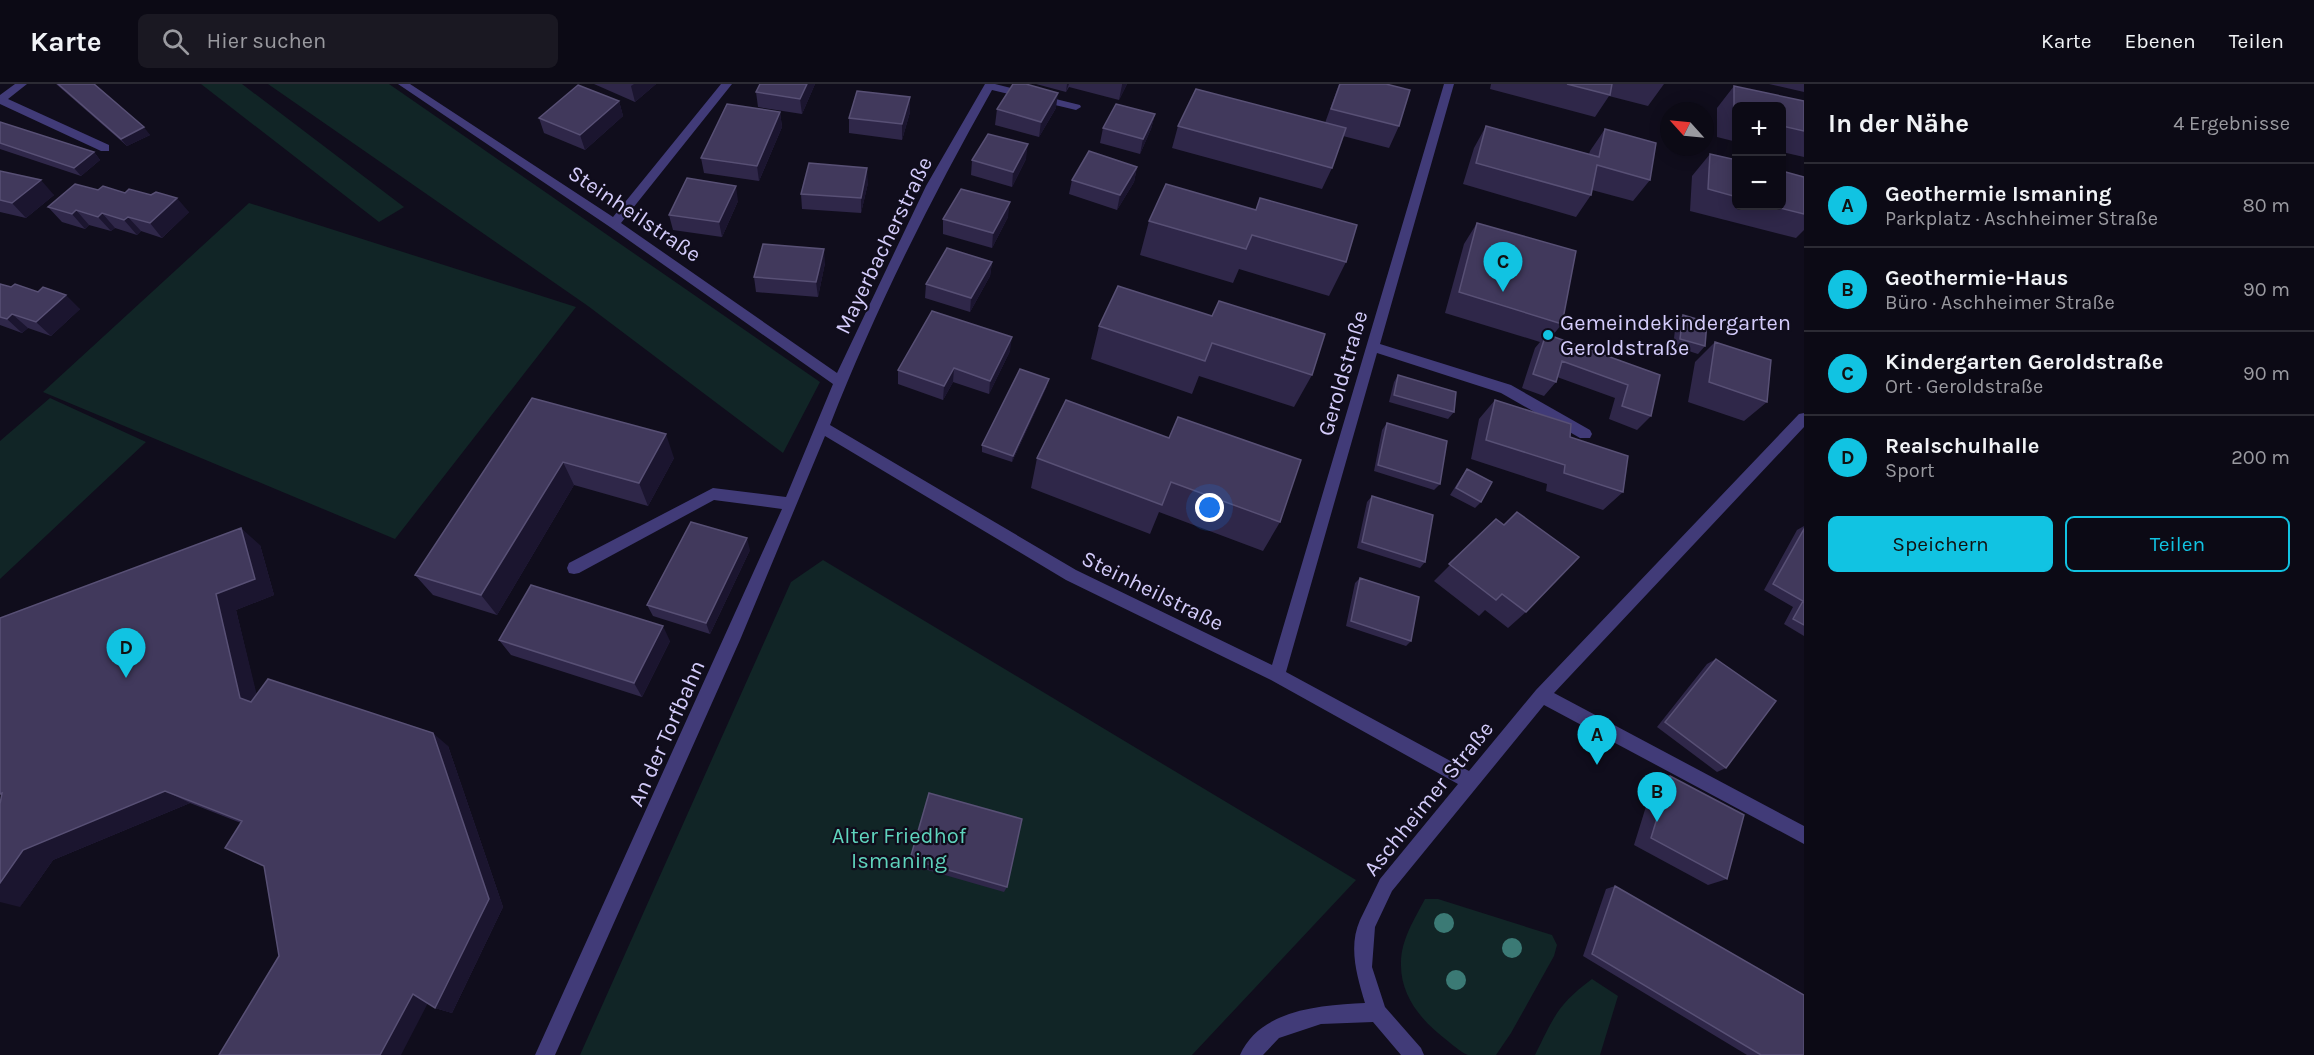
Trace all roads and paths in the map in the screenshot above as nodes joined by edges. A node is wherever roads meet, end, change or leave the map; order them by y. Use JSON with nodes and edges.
{"nodes":[{"id":1,"x":22,"y":84,"type":"edge"},
{"id":2,"x":403,"y":84,"type":"edge"},
{"id":3,"x":727,"y":84,"type":"edge"},
{"id":4,"x":1449,"y":84,"type":"edge"},
{"id":5,"x":989,"y":85,"type":"edge"},
{"id":6,"x":0,"y":100,"type":"edge"},
{"id":7,"x":1076,"y":107,"type":"dead end"},
{"id":8,"x":105,"y":148,"type":"dead end"},
{"id":9,"x":614,"y":224,"type":"junction"},
{"id":10,"x":1372,"y":346,"type":"junction"},
{"id":11,"x":840,"y":382,"type":"junction"},
{"id":12,"x":1804,"y":418,"type":"edge"},
{"id":13,"x":822,"y":428,"type":"junction"},
{"id":14,"x":1585,"y":434,"type":"dead end"},
{"id":15,"x":791,"y":504,"type":"junction"},
{"id":16,"x":574,"y":568,"type":"dead end"},
{"id":17,"x":1277,"y":675,"type":"junction"},
{"id":18,"x":1542,"y":695,"type":"junction"},
{"id":19,"x":1470,"y":781,"type":"junction"},
{"id":20,"x":1804,"y":835,"type":"edge"},
{"id":21,"x":1377,"y":1012,"type":"junction"},
{"id":22,"x":545,"y":1055,"type":"edge"},
{"id":23,"x":1250,"y":1055,"type":"edge"},
{"id":24,"x":1414,"y":1055,"type":"edge"}],
"edges":[{"from":1,"to":6,"type":"street"},
{"from":2,"to":9,"type":"street","name":"Steinheilstraße"},
{"from":3,"to":9,"type":"street"},
{"from":4,"to":10,"type":"street","name":"Geroldstraße"},
{"from":5,"to":7,"type":"street"},
{"from":5,"to":11,"type":"street","name":"Mayerbacherstraße"},
{"from":6,"to":8,"type":"street"},
{"from":9,"to":11,"type":"street","name":"Steinheilstraße"},
{"from":10,"to":14,"type":"street"},
{"from":10,"to":17,"type":"street","name":"Geroldstraße"},
{"from":11,"to":13,"type":"street","name":"Mayerbacherstraße"},
{"from":12,"to":18,"type":"street","name":"Aschheimer Straße"},
{"from":13,"to":15,"type":"street","name":"An der Torfbahn"},
{"from":13,"to":17,"type":"street","name":"Steinheilstraße"},
{"from":15,"to":16,"type":"street"},
{"from":15,"to":22,"type":"street","name":"An der Torfbahn"},
{"from":17,"to":19,"type":"street","name":"Steinheilstraße"},
{"from":18,"to":19,"type":"street","name":"Aschheimer Straße"},
{"from":18,"to":20,"type":"street"},
{"from":19,"to":21,"type":"street","name":"Aschheimer Straße"},
{"from":21,"to":23,"type":"street"},
{"from":21,"to":24,"type":"street"}]}
